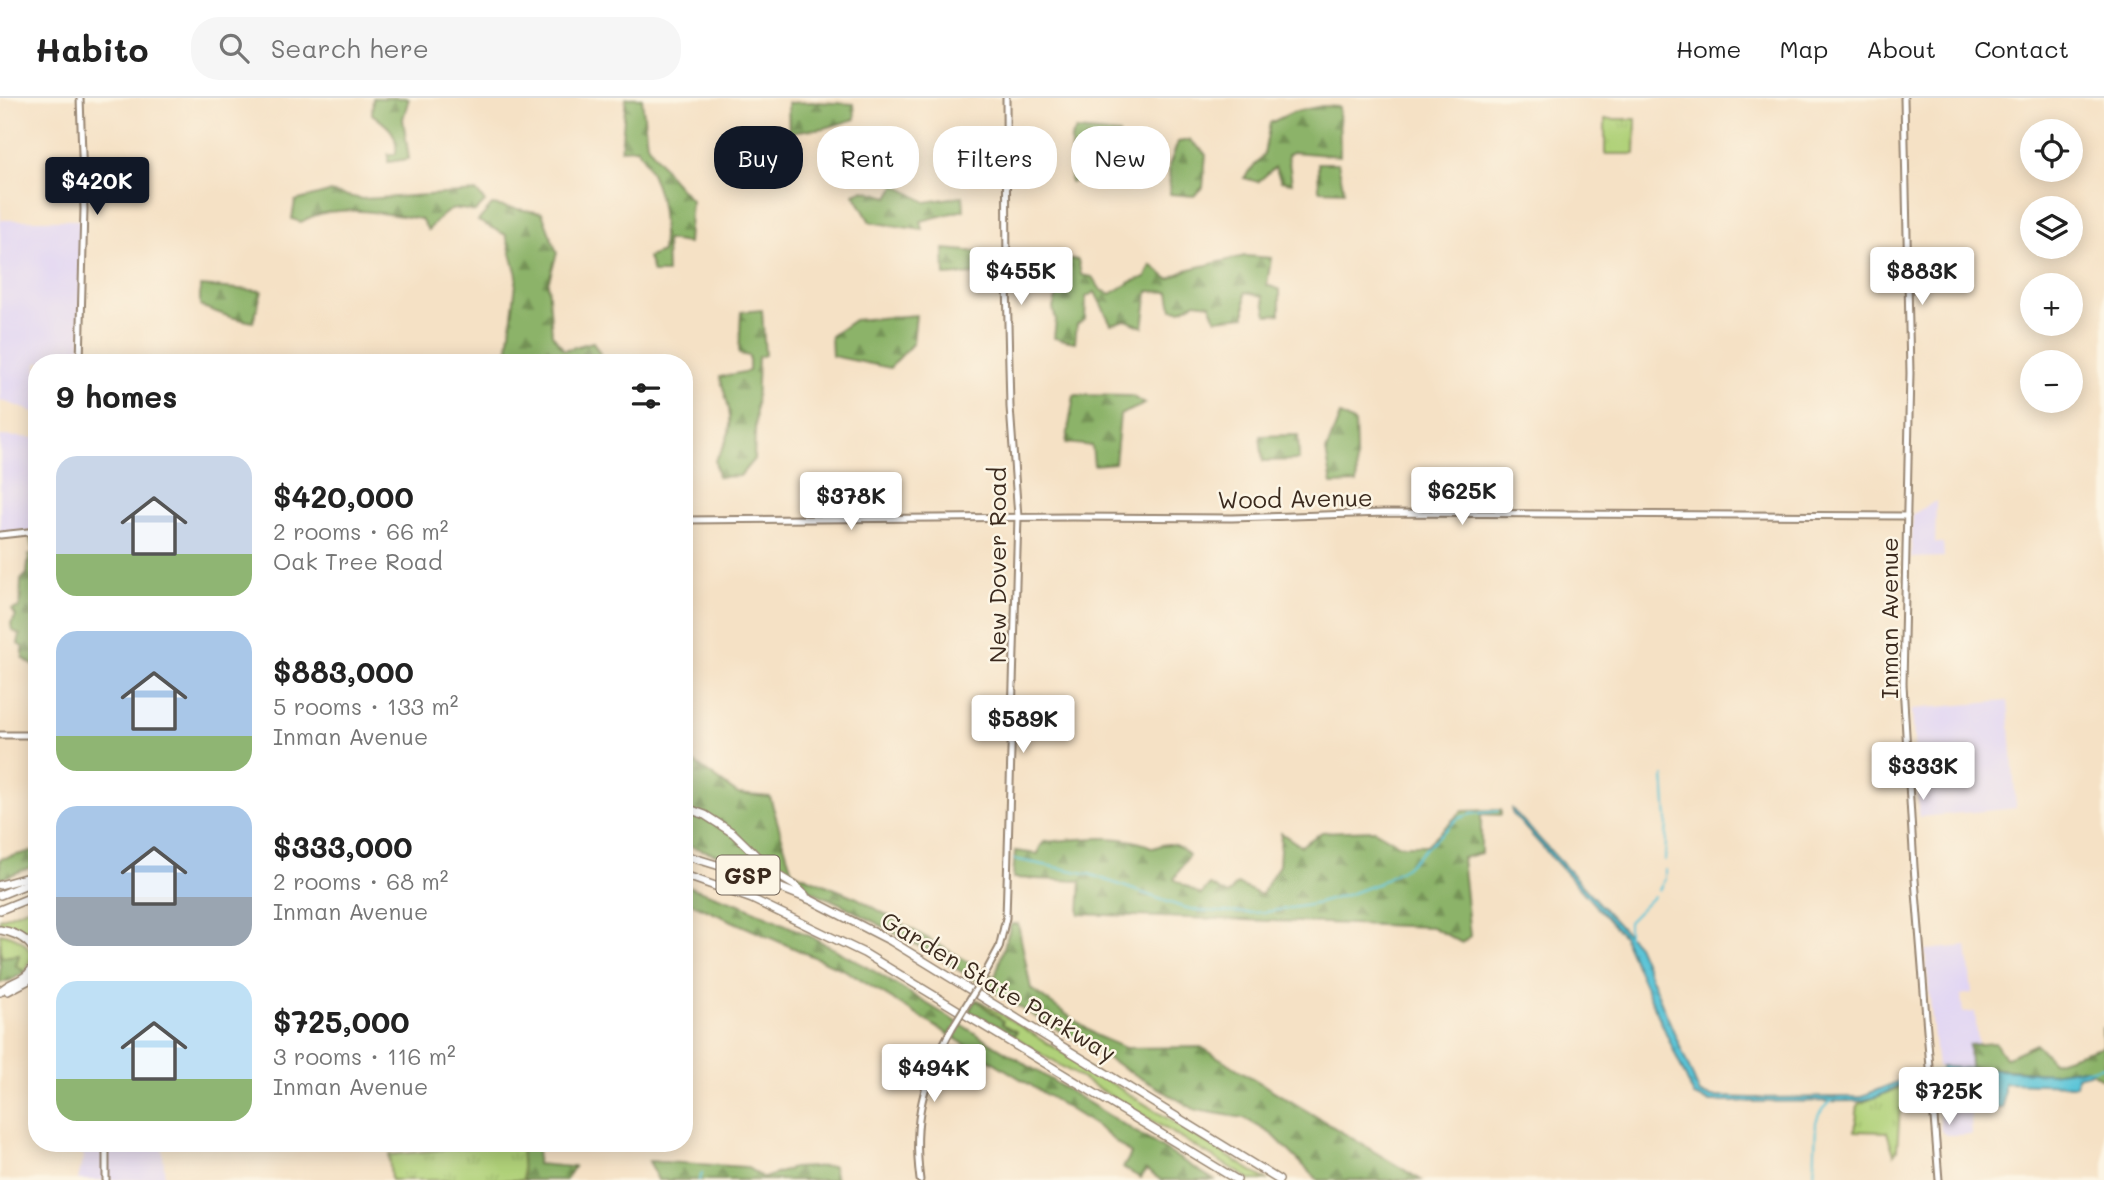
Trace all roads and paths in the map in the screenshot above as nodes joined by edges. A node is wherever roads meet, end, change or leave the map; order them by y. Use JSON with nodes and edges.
{"nodes":[{"id":1,"x":80,"y":98,"type":"edge"},
{"id":2,"x":1006,"y":98,"type":"edge"},
{"id":3,"x":1904,"y":98,"type":"edge"},
{"id":4,"x":80,"y":354,"type":"edge"},
{"id":5,"x":1907,"y":516,"type":"junction"},
{"id":6,"x":1018,"y":517,"type":"junction"},
{"id":7,"x":693,"y":520,"type":"edge"},
{"id":8,"x":28,"y":532,"type":"edge"},
{"id":9,"x":0,"y":536,"type":"edge"},
{"id":10,"x":28,"y":734,"type":"edge"},
{"id":11,"x":0,"y":735,"type":"edge"},
{"id":12,"x":693,"y":810,"type":"edge"},
{"id":13,"x":693,"y":858,"type":"edge"},
{"id":14,"x":693,"y":878,"type":"edge"},
{"id":15,"x":28,"y":879,"type":"edge"},
{"id":16,"x":28,"y":884,"type":"edge"},
{"id":17,"x":0,"y":885,"type":"edge"},
{"id":18,"x":0,"y":895,"type":"edge"},
{"id":19,"x":28,"y":899,"type":"edge"},
{"id":20,"x":811,"y":900,"type":"junction"},
{"id":21,"x":0,"y":910,"type":"edge"},
{"id":22,"x":0,"y":930,"type":"edge"},
{"id":23,"x":28,"y":942,"type":"edge"},
{"id":24,"x":28,"y":973,"type":"edge"},
{"id":25,"x":28,"y":980,"type":"edge"},
{"id":26,"x":0,"y":992,"type":"edge"},
{"id":27,"x":106,"y":1152,"type":"edge"},
{"id":28,"x":106,"y":1180,"type":"edge"},
{"id":29,"x":920,"y":1180,"type":"edge"},
{"id":30,"x":1237,"y":1180,"type":"edge"},
{"id":31,"x":1279,"y":1180,"type":"edge"},
{"id":32,"x":1939,"y":1180,"type":"edge"}],
"edges":[{"from":1,"to":4,"type":"street"},
{"from":2,"to":6,"type":"street","name":"New Dover Road"},
{"from":3,"to":5,"type":"street","name":"Inman Avenue"},
{"from":5,"to":6,"type":"street","name":"Wood Avenue"},
{"from":5,"to":32,"type":"street","name":"Inman Avenue"},
{"from":6,"to":7,"type":"street","name":"Wood Avenue"},
{"from":6,"to":29,"type":"street","name":"New Dover Road","bridge":true},
{"from":8,"to":9,"type":"street"},
{"from":10,"to":11,"type":"street"},
{"from":12,"to":20,"type":"highway"},
{"from":13,"to":20,"type":"highway","name":"Garden State Parkway","number":"GSP"},
{"from":14,"to":30,"type":"highway","name":"Garden State Parkway","number":"GSP"},
{"from":15,"to":17,"type":"highway"},
{"from":16,"to":18,"type":"highway"},
{"from":19,"to":21,"type":"highway"},
{"from":20,"to":31,"type":"highway","name":"Garden State Parkway","number":"GSP"},
{"from":22,"to":23,"type":"highway"},
{"from":24,"to":26,"type":"highway"},
{"from":25,"to":26,"type":"highway"},
{"from":27,"to":28,"type":"street"}]}
